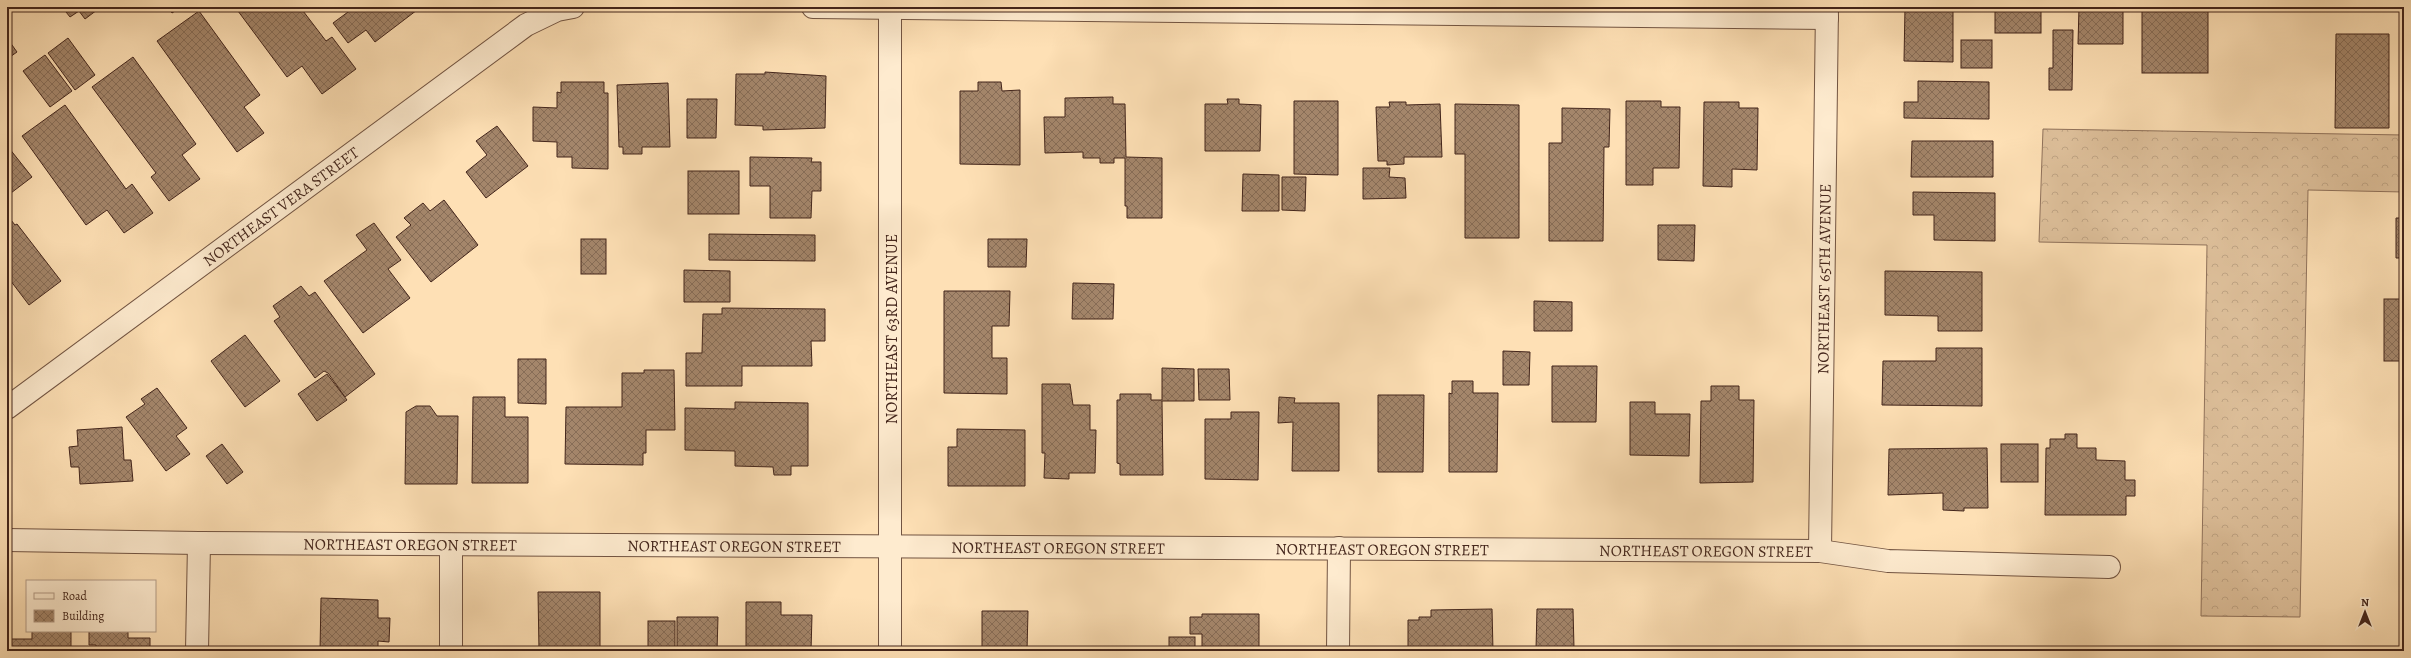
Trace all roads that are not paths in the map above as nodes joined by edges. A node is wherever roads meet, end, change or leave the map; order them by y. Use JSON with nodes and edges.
{"nodes":[{"id":1,"x":813,"y":7,"type":"edge"},
{"id":2,"x":890,"y":7,"type":"edge"},
{"id":3,"x":565,"y":8,"type":"edge"},
{"id":4,"x":1827,"y":13,"type":"edge"},
{"id":5,"x":7,"y":408,"type":"edge"},
{"id":6,"x":7,"y":540,"type":"edge"},
{"id":7,"x":199,"y":544,"type":"junction"},
{"id":8,"x":451,"y":545,"type":"junction"},
{"id":9,"x":891,"y":546,"type":"junction"},
{"id":10,"x":1339,"y":548,"type":"junction"},
{"id":11,"x":1820,"y":551,"type":"junction"},
{"id":12,"x":2109,"y":567,"type":"dead end"},
{"id":13,"x":198,"y":651,"type":"edge"},
{"id":14,"x":451,"y":651,"type":"edge"},
{"id":15,"x":890,"y":651,"type":"edge"},
{"id":16,"x":1338,"y":651,"type":"edge"}],
"edges":[{"from":1,"to":2,"type":"street"},
{"from":2,"to":4,"type":"street"},
{"from":2,"to":9,"type":"street","name":"NORTHEAST 63RD AVENUE"},
{"from":3,"to":5,"type":"street","name":"NORTHEAST VERA STREET"},
{"from":4,"to":11,"type":"street","name":"NORTHEAST 65TH AVENUE"},
{"from":6,"to":7,"type":"street","name":"NORTHEAST OREGON STREET"},
{"from":7,"to":8,"type":"street","name":"NORTHEAST OREGON STREET"},
{"from":7,"to":13,"type":"street"},
{"from":8,"to":9,"type":"street","name":"NORTHEAST OREGON STREET"},
{"from":8,"to":14,"type":"street"},
{"from":9,"to":10,"type":"street","name":"NORTHEAST OREGON STREET"},
{"from":9,"to":15,"type":"street","name":"NORTHEAST 63RD AVENUE"},
{"from":10,"to":11,"type":"street","name":"NORTHEAST OREGON STREET"},
{"from":10,"to":16,"type":"street"},
{"from":11,"to":12,"type":"street","name":"NORTHEAST OREGON STREET"}]}
